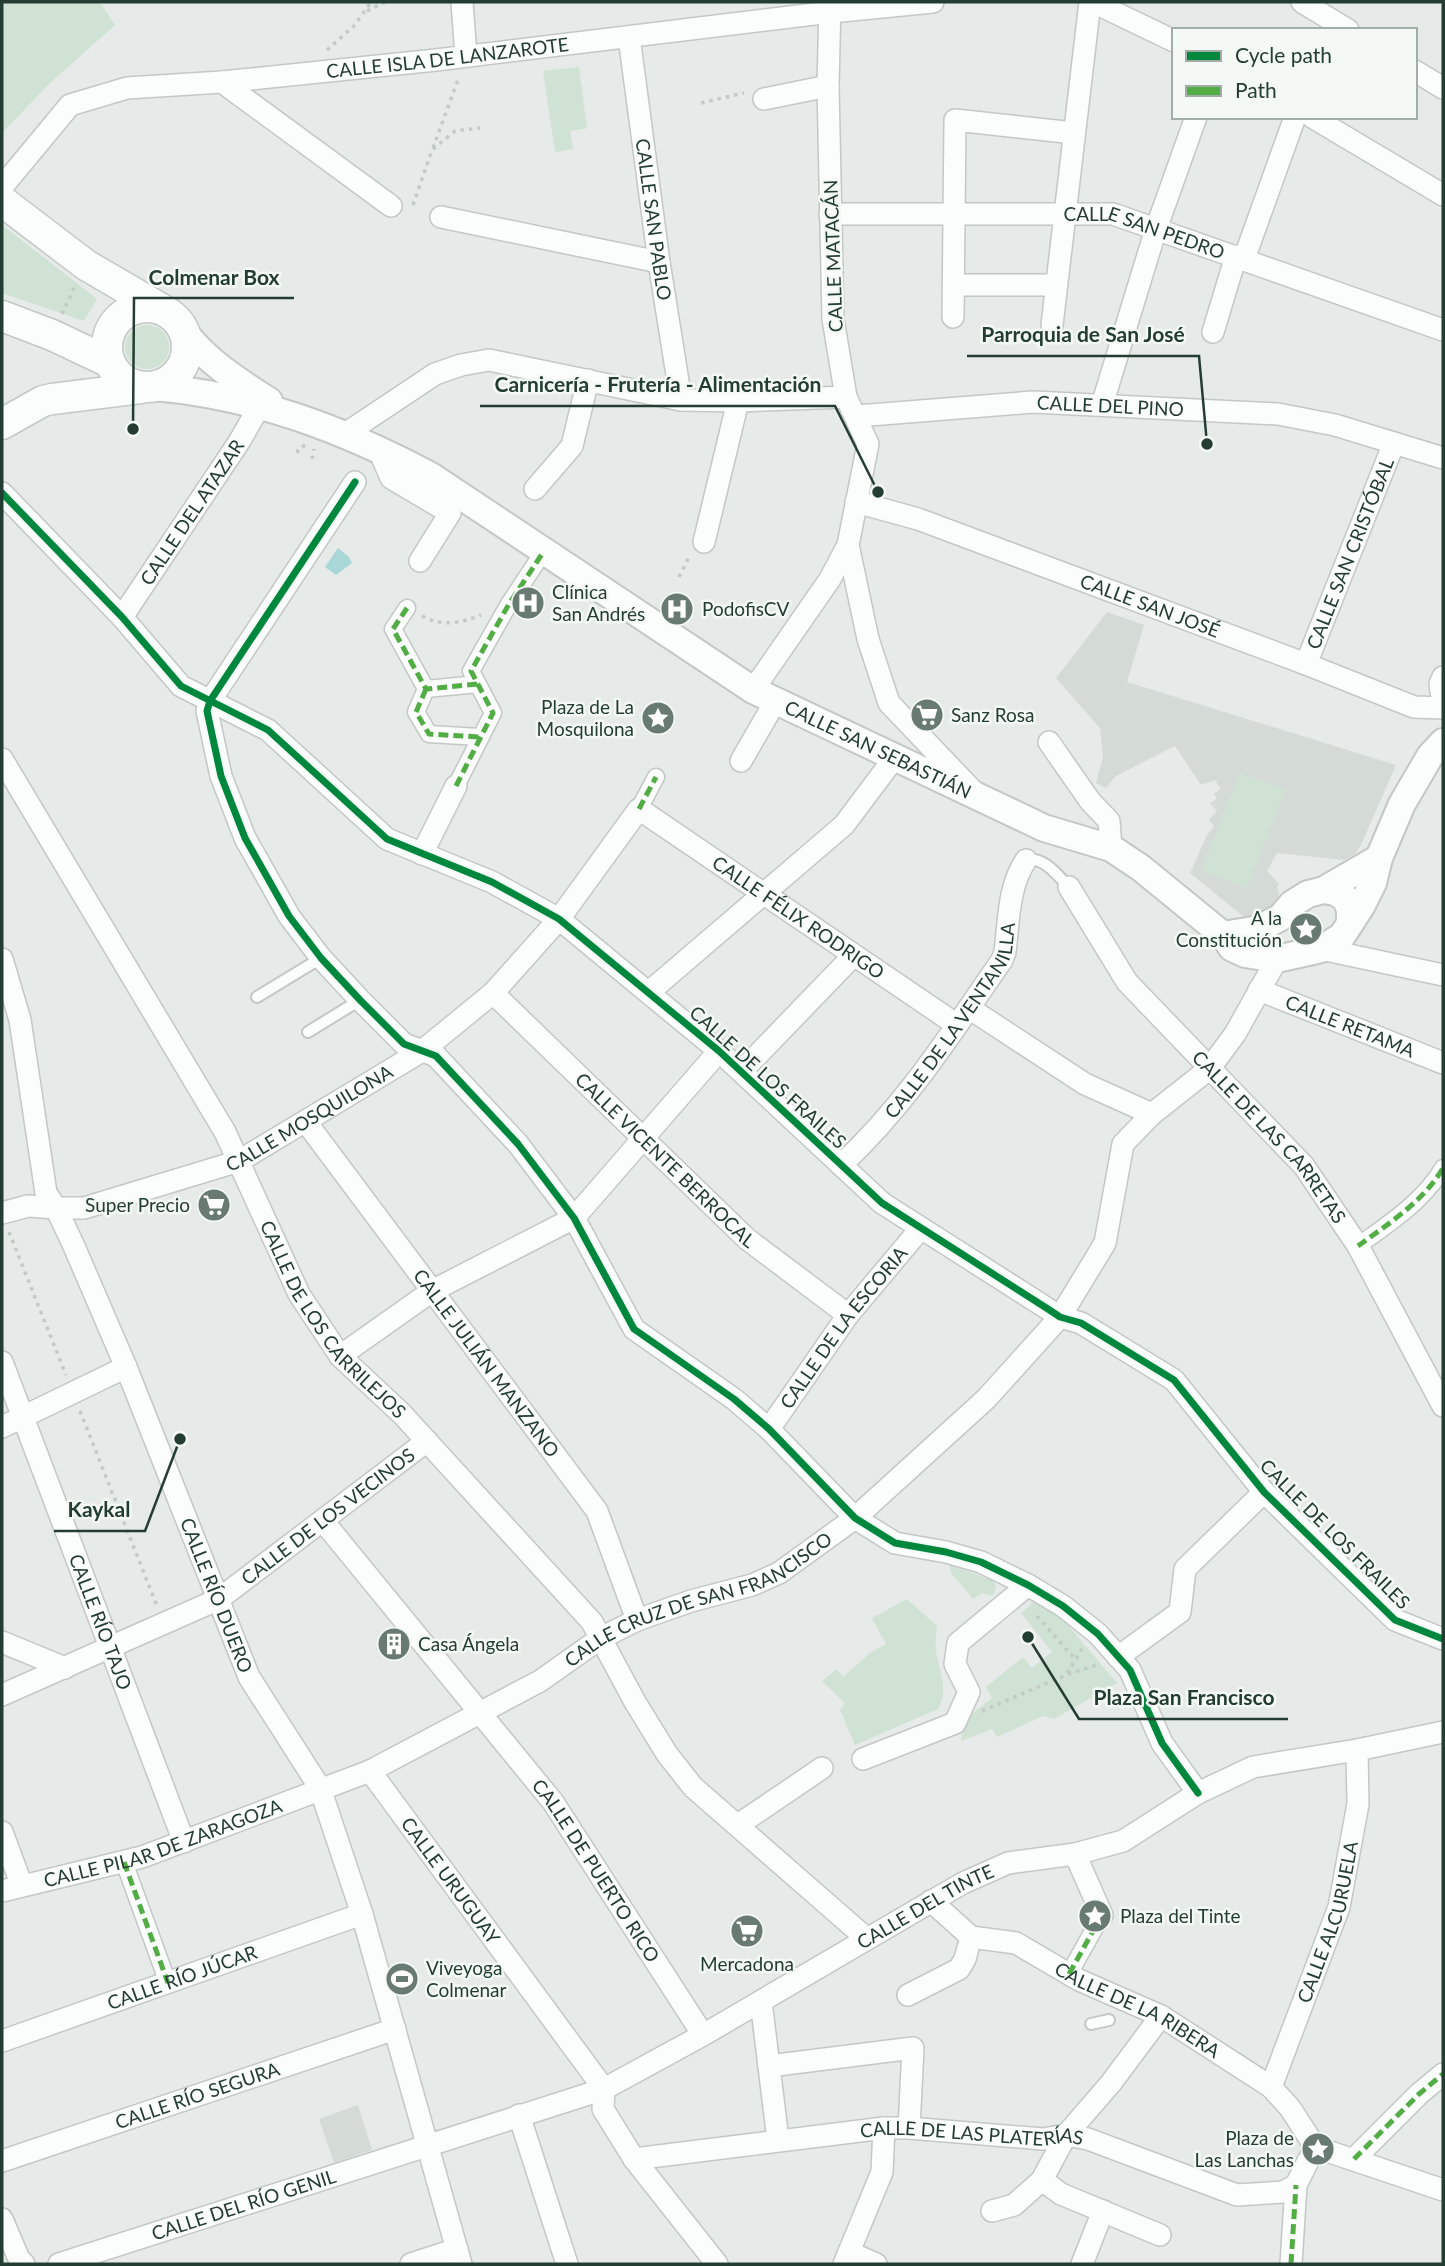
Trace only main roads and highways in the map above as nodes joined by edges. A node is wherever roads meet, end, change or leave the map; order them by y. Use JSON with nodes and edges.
{"nodes":[{"id":1,"x":2,"y":201,"type":"edge"},
{"id":2,"x":86,"y":265,"type":"junction"},
{"id":3,"x":163,"y":310,"type":"junction"},
{"id":4,"x":2,"y":316,"type":"edge"},
{"id":5,"x":112,"y":327,"type":"junction"},
{"id":6,"x":52,"y":335,"type":"junction"},
{"id":7,"x":109,"y":362,"type":"junction"},
{"id":8,"x":148,"y":387,"type":"junction"},
{"id":9,"x":48,"y":400,"type":"junction"},
{"id":10,"x":2,"y":424,"type":"edge"}],
"edges":[{"from":1,"to":2,"type":"main road"},
{"from":2,"to":3,"type":"main road"},
{"from":2,"to":5,"type":"main road"},
{"from":3,"to":5,"type":"main road"},
{"from":3,"to":8,"type":"main road"},
{"from":4,"to":6,"type":"main road"},
{"from":5,"to":6,"type":"main road"},
{"from":5,"to":7,"type":"main road"},
{"from":6,"to":7,"type":"main road"},
{"from":7,"to":8,"type":"main road"},
{"from":7,"to":9,"type":"main road"},
{"from":8,"to":9,"type":"main road"},
{"from":9,"to":10,"type":"main road"}]}
